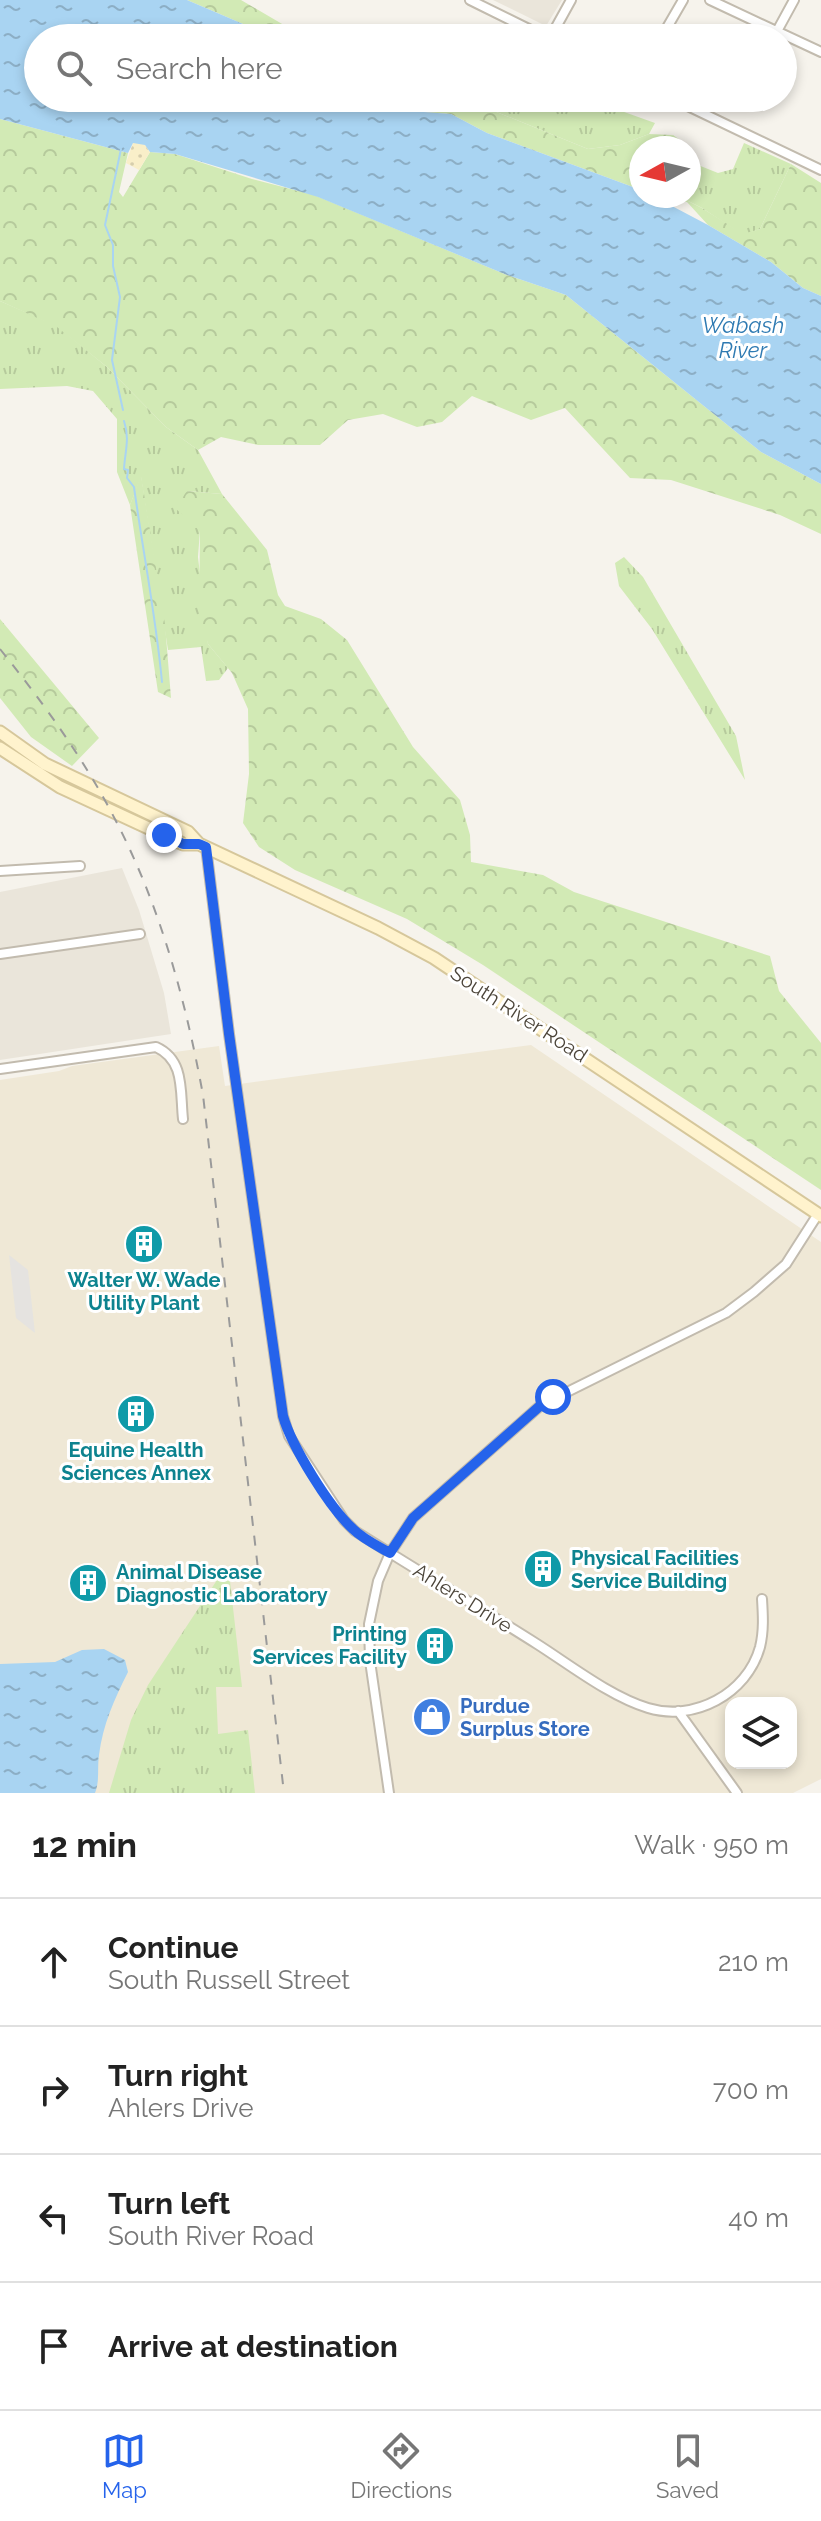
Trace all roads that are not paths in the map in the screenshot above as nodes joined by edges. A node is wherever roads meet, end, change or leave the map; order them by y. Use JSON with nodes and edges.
{"nodes":[{"id":1,"x":470,"y":0,"type":"edge"},
{"id":2,"x":571,"y":0,"type":"edge"},
{"id":3,"x":683,"y":0,"type":"edge"},
{"id":4,"x":710,"y":0,"type":"edge"},
{"id":5,"x":794,"y":0,"type":"edge"},
{"id":6,"x":520,"y":24,"type":"edge"},
{"id":7,"x":557,"y":24,"type":"edge"},
{"id":8,"x":669,"y":24,"type":"edge"},
{"id":9,"x":758,"y":24,"type":"edge"},
{"id":10,"x":781,"y":24,"type":"edge"},
{"id":11,"x":797,"y":42,"type":"edge"},
{"id":12,"x":821,"y":52,"type":"edge"},
{"id":13,"x":700,"y":112,"type":"edge"},
{"id":14,"x":821,"y":159,"type":"edge"},
{"id":15,"x":809,"y":164,"type":"junction"},
{"id":16,"x":821,"y":170,"type":"edge"},
{"id":17,"x":0,"y":732,"type":"edge"},
{"id":18,"x":0,"y":748,"type":"edge"},
{"id":19,"x":202,"y":845,"type":"junction"},
{"id":20,"x":80,"y":866,"type":"dead end"},
{"id":21,"x":0,"y":871,"type":"edge"},
{"id":22,"x":140,"y":934,"type":"dead end"},
{"id":23,"x":0,"y":954,"type":"edge"},
{"id":24,"x":0,"y":1069,"type":"edge"},
{"id":25,"x":183,"y":1119,"type":"dead end"},
{"id":26,"x":820,"y":1215,"type":"edge"},
{"id":27,"x":390,"y":1553,"type":"junction"},
{"id":28,"x":762,"y":1599,"type":"dead end"},
{"id":29,"x":678,"y":1711,"type":"junction"},
{"id":30,"x":389,"y":1793,"type":"edge"},
{"id":31,"x":737,"y":1793,"type":"edge"}],
"edges":[{"from":1,"to":6,"type":"street"},
{"from":2,"to":7,"type":"street"},
{"from":3,"to":8,"type":"street"},
{"from":4,"to":9,"type":"street"},
{"from":5,"to":10,"type":"street"},
{"from":11,"to":12,"type":"street"},
{"from":13,"to":15,"type":"street"},
{"from":14,"to":15,"type":"street"},
{"from":15,"to":16,"type":"street"},
{"from":17,"to":19,"type":"main road","name":"South River Road"},
{"from":18,"to":19,"type":"main road","name":"South River Road"},
{"from":19,"to":26,"type":"main road","name":"South River Road"},
{"from":19,"to":27,"type":"street","name":"Ahlers Drive"},
{"from":20,"to":21,"type":"street"},
{"from":22,"to":23,"type":"street"},
{"from":24,"to":25,"type":"street"},
{"from":26,"to":27,"type":"street"},
{"from":27,"to":29,"type":"street","name":"Ahlers Drive"},
{"from":27,"to":30,"type":"street"},
{"from":28,"to":29,"type":"street","name":"Ahlers Drive"},
{"from":29,"to":31,"type":"street"}]}
